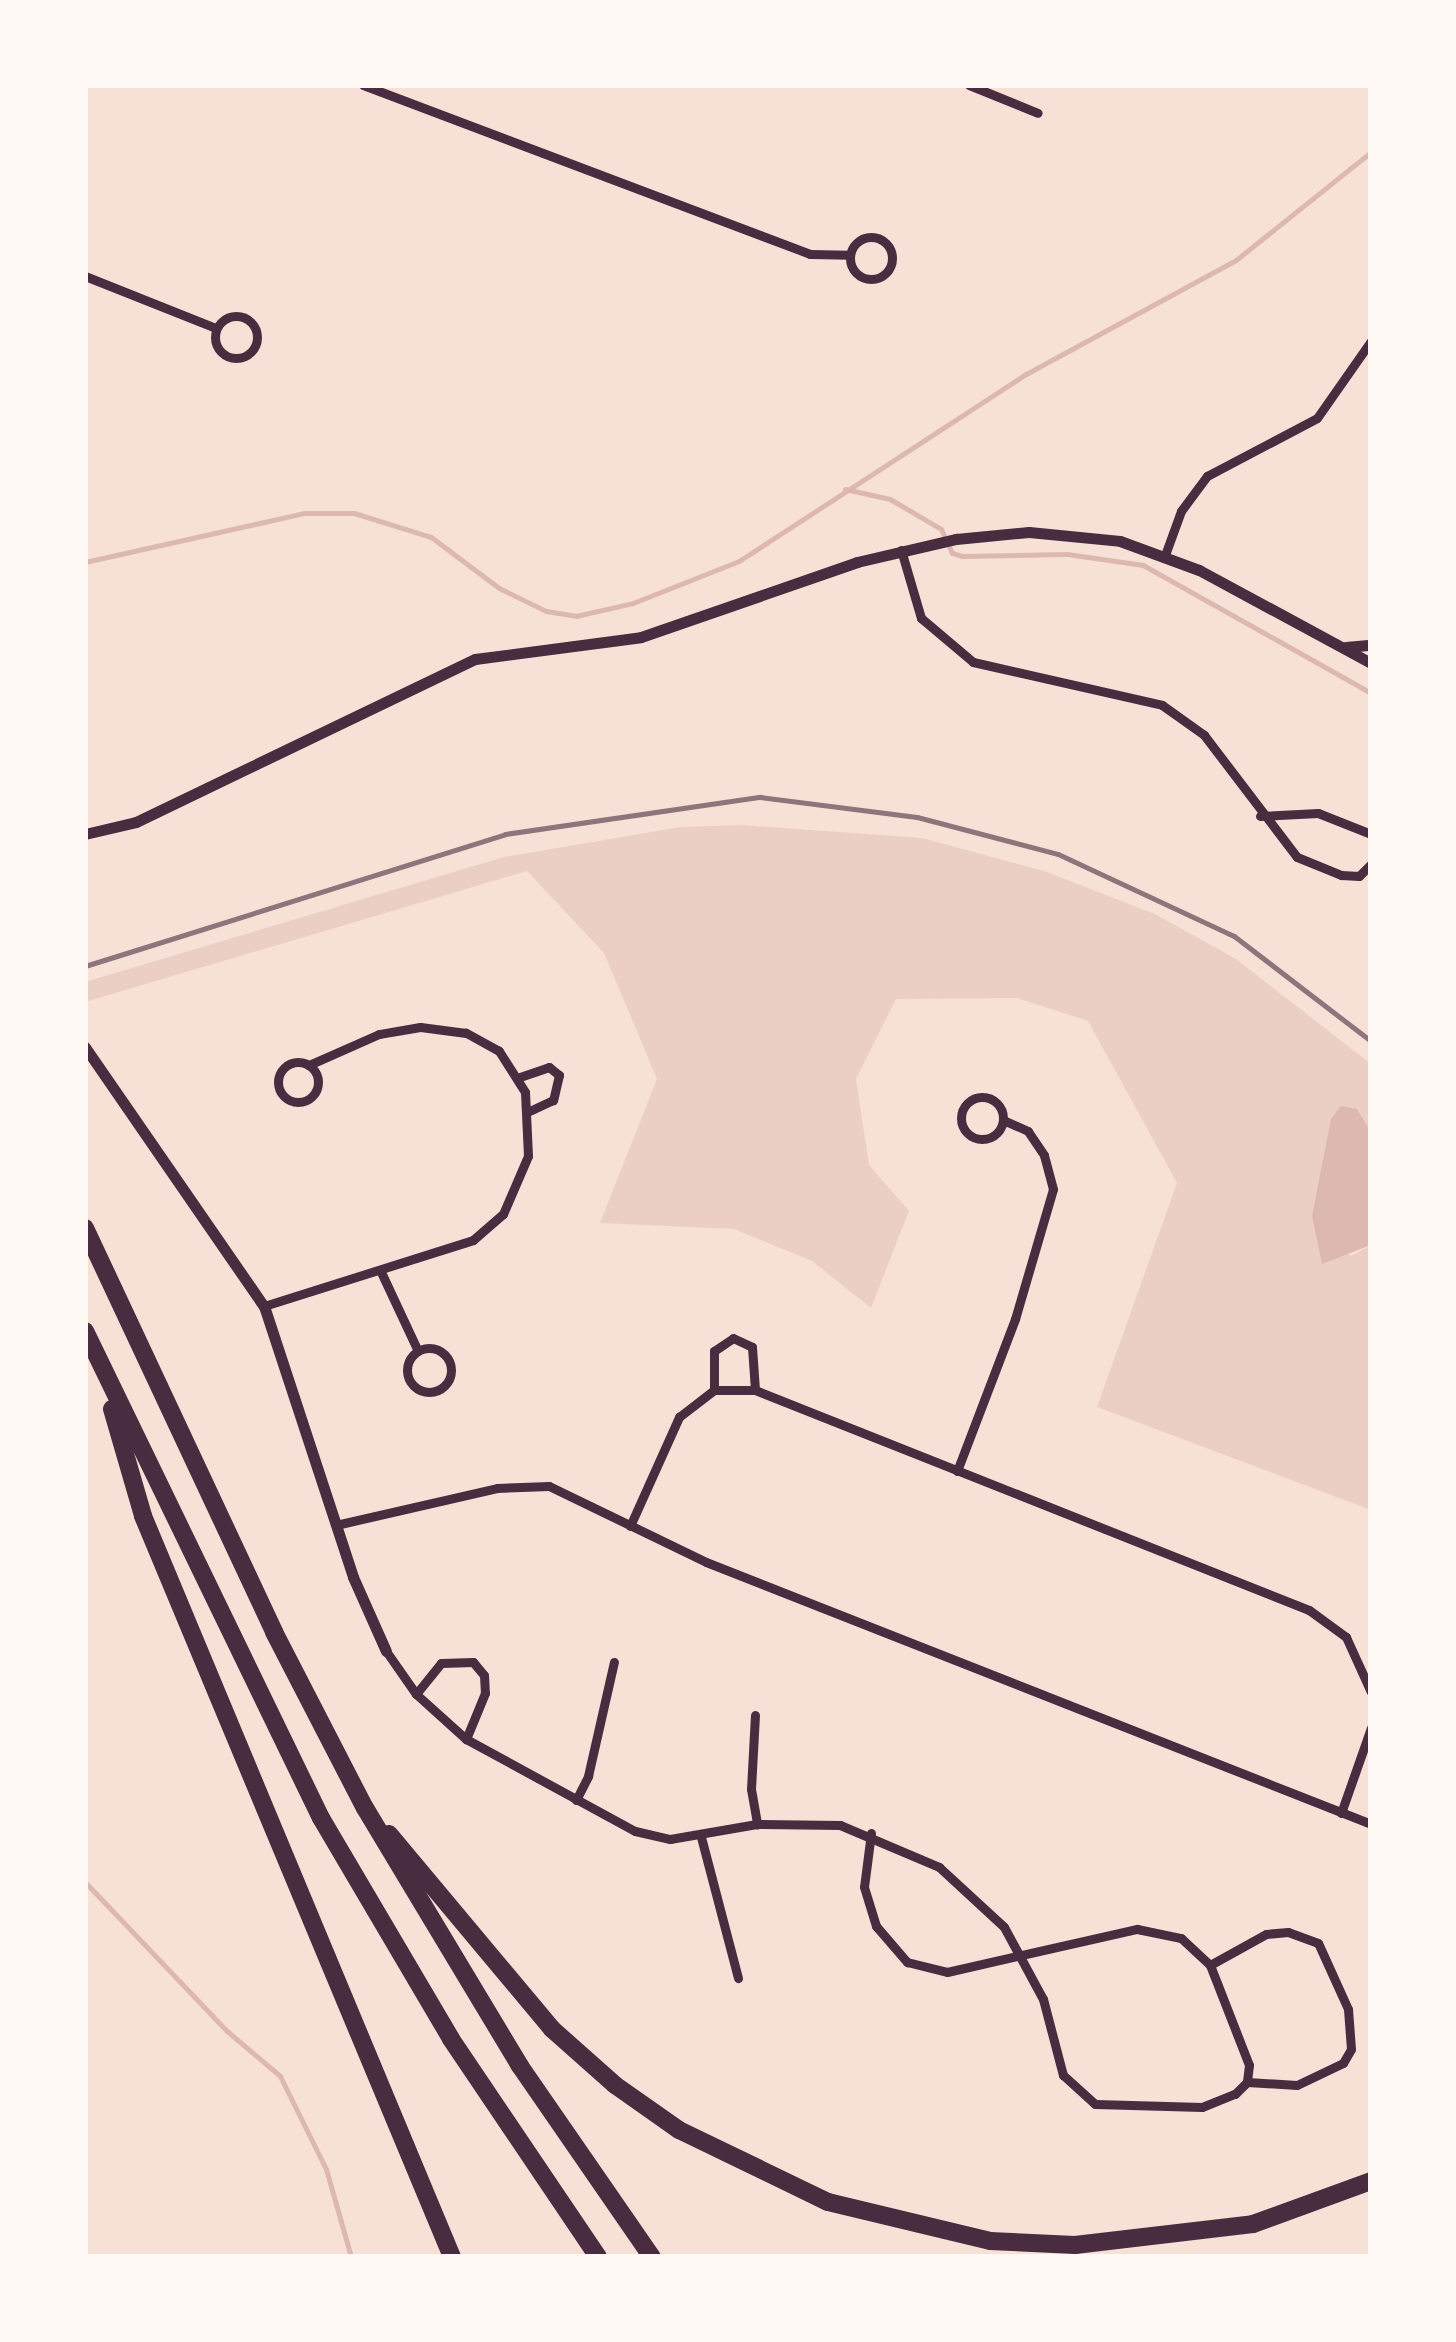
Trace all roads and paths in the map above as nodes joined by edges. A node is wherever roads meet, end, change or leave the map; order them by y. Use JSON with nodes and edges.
{"nodes":[{"id":1,"x":363,"y":85,"type":"edge"},
{"id":2,"x":969,"y":85,"type":"edge"},
{"id":3,"x":1038,"y":113,"type":"dead end"},
{"id":4,"x":849,"y":255,"type":"junction"},
{"id":5,"x":85,"y":276,"type":"edge"},
{"id":6,"x":216,"y":328,"type":"junction"},
{"id":7,"x":1371,"y":342,"type":"edge"},
{"id":8,"x":901,"y":550,"type":"junction"},
{"id":9,"x":1165,"y":556,"type":"junction"},
{"id":10,"x":1371,"y":645,"type":"edge"},
{"id":11,"x":1346,"y":647,"type":"junction"},
{"id":12,"x":1371,"y":663,"type":"edge"},
{"id":13,"x":1260,"y":816,"type":"junction"},
{"id":14,"x":85,"y":834,"type":"edge"},
{"id":15,"x":1371,"y":834,"type":"edge"},
{"id":16,"x":1371,"y":864,"type":"edge"},
{"id":17,"x":85,"y":1047,"type":"edge"},
{"id":18,"x":309,"y":1065,"type":"junction"},
{"id":19,"x":517,"y":1078,"type":"junction"},
{"id":20,"x":529,"y":1110,"type":"junction"},
{"id":21,"x":1003,"y":1120,"type":"junction"},
{"id":22,"x":85,"y":1228,"type":"edge"},
{"id":23,"x":381,"y":1272,"type":"junction"},
{"id":24,"x":264,"y":1306,"type":"junction"},
{"id":25,"x":85,"y":1331,"type":"edge"},
{"id":26,"x":418,"y":1351,"type":"junction"},
{"id":27,"x":96,"y":1355,"type":"junction"},
{"id":28,"x":714,"y":1390,"type":"junction"},
{"id":29,"x":755,"y":1390,"type":"junction"},
{"id":30,"x":957,"y":1471,"type":"junction"},
{"id":31,"x":336,"y":1525,"type":"junction"},
{"id":32,"x":630,"y":1526,"type":"junction"},
{"id":33,"x":386,"y":1651,"type":"joint"},
{"id":34,"x":614,"y":1662,"type":"dead end"},
{"id":35,"x":1371,"y":1692,"type":"edge"},
{"id":36,"x":416,"y":1694,"type":"junction"},
{"id":37,"x":755,"y":1715,"type":"dead end"},
{"id":38,"x":1371,"y":1728,"type":"edge"},
{"id":39,"x":466,"y":1739,"type":"junction"},
{"id":40,"x":576,"y":1800,"type":"junction"},
{"id":41,"x":365,"y":1808,"type":"junction"},
{"id":42,"x":1342,"y":1812,"type":"junction"},
{"id":43,"x":758,"y":1824,"type":"junction"},
{"id":44,"x":1371,"y":1824,"type":"edge"},
{"id":45,"x":870,"y":1833,"type":"junction"},
{"id":46,"x":701,"y":1837,"type":"junction"},
{"id":47,"x":1021,"y":1956,"type":"junction"},
{"id":48,"x":1210,"y":1965,"type":"junction"},
{"id":49,"x":738,"y":1978,"type":"dead end"},
{"id":50,"x":1248,"y":2082,"type":"junction"},
{"id":51,"x":1371,"y":2182,"type":"edge"},
{"id":52,"x":424,"y":2199,"type":"junction"},
{"id":53,"x":443,"y":2257,"type":"edge"},
{"id":54,"x":452,"y":2257,"type":"edge"},
{"id":55,"x":598,"y":2257,"type":"edge"},
{"id":56,"x":652,"y":2257,"type":"edge"}],
"edges":[{"from":1,"to":4,"type":"street"},
{"from":2,"to":3,"type":"street"},
{"from":4,"to":4,"type":"street"},
{"from":5,"to":6,"type":"street"},
{"from":6,"to":6,"type":"street"},
{"from":7,"to":9,"type":"street"},
{"from":8,"to":9,"type":"street"},
{"from":8,"to":13,"type":"street"},
{"from":8,"to":14,"type":"street"},
{"from":9,"to":11,"type":"street"},
{"from":10,"to":11,"type":"street"},
{"from":11,"to":12,"type":"street"},
{"from":13,"to":15,"type":"street"},
{"from":13,"to":16,"type":"street"},
{"from":17,"to":24,"type":"street"},
{"from":18,"to":18,"type":"street"},
{"from":18,"to":19,"type":"street"},
{"from":19,"to":20,"type":"street"},
{"from":19,"to":20,"type":"street"},
{"from":20,"to":23,"type":"street"},
{"from":21,"to":21,"type":"street"},
{"from":21,"to":30,"type":"street"},
{"from":22,"to":41,"type":"highway"},
{"from":23,"to":24,"type":"street"},
{"from":23,"to":26,"type":"street"},
{"from":24,"to":31,"type":"street"},
{"from":25,"to":27,"type":"highway"},
{"from":26,"to":26,"type":"street"},
{"from":27,"to":52,"type":"highway"},
{"from":27,"to":55,"type":"highway"},
{"from":28,"to":29,"type":"street"},
{"from":28,"to":29,"type":"street"},
{"from":28,"to":32,"type":"street"},
{"from":29,"to":30,"type":"street"},
{"from":30,"to":35,"type":"street"},
{"from":31,"to":32,"type":"street"},
{"from":31,"to":33,"type":"street"},
{"from":32,"to":42,"type":"street"},
{"from":33,"to":36,"type":"street"},
{"from":34,"to":40,"type":"street"},
{"from":36,"to":39,"type":"street"},
{"from":36,"to":39,"type":"street"},
{"from":37,"to":43,"type":"street"},
{"from":38,"to":42,"type":"street"},
{"from":39,"to":40,"type":"street"},
{"from":40,"to":46,"type":"street"},
{"from":41,"to":51,"type":"highway"},
{"from":41,"to":56,"type":"highway"},
{"from":42,"to":44,"type":"street"},
{"from":43,"to":45,"type":"street"},
{"from":43,"to":46,"type":"street"},
{"from":45,"to":47,"type":"street"},
{"from":45,"to":47,"type":"street"},
{"from":46,"to":49,"type":"street"},
{"from":47,"to":48,"type":"street"},
{"from":47,"to":50,"type":"street"},
{"from":48,"to":50,"type":"street"},
{"from":48,"to":50,"type":"street"},
{"from":52,"to":53,"type":"highway"},
{"from":52,"to":54,"type":"highway"}]}
